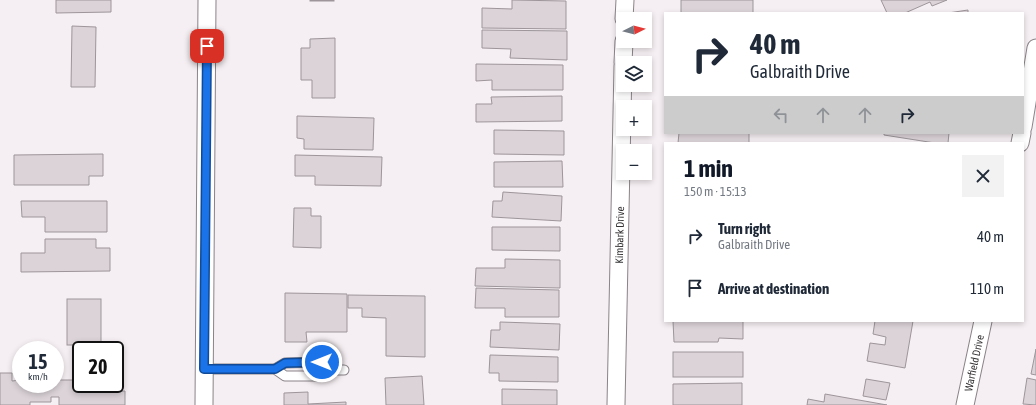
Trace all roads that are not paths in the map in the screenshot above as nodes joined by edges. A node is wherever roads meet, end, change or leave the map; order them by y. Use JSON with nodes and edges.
{"nodes":[{"id":1,"x":207,"y":0,"type":"edge"},
{"id":2,"x":624,"y":0,"type":"edge"},
{"id":3,"x":624,"y":12,"type":"edge"},
{"id":4,"x":1036,"y":48,"type":"edge"},
{"id":5,"x":622,"y":92,"type":"edge"},
{"id":6,"x":1024,"y":121,"type":"edge"},
{"id":7,"x":983,"y":322,"type":"edge"},
{"id":8,"x":204,"y":369,"type":"junction"},
{"id":9,"x":275,"y":369,"type":"junction"},
{"id":10,"x":333,"y":370,"type":"junction"},
{"id":11,"x":344,"y":370,"type":"dead end"},
{"id":12,"x":204,"y":405,"type":"edge"},
{"id":13,"x":616,"y":405,"type":"edge"},
{"id":14,"x":965,"y":405,"type":"edge"}],
"edges":[{"from":1,"to":8,"type":"street"},
{"from":2,"to":3,"type":"street"},
{"from":4,"to":6,"type":"street"},
{"from":5,"to":13,"type":"street","name":"Kimbark Drive"},
{"from":7,"to":14,"type":"street","name":"Warfield Drive"},
{"from":8,"to":9,"type":"lane"},
{"from":8,"to":12,"type":"street"},
{"from":9,"to":10,"type":"lane"},
{"from":9,"to":10,"type":"lane"},
{"from":10,"to":11,"type":"lane"}]}
